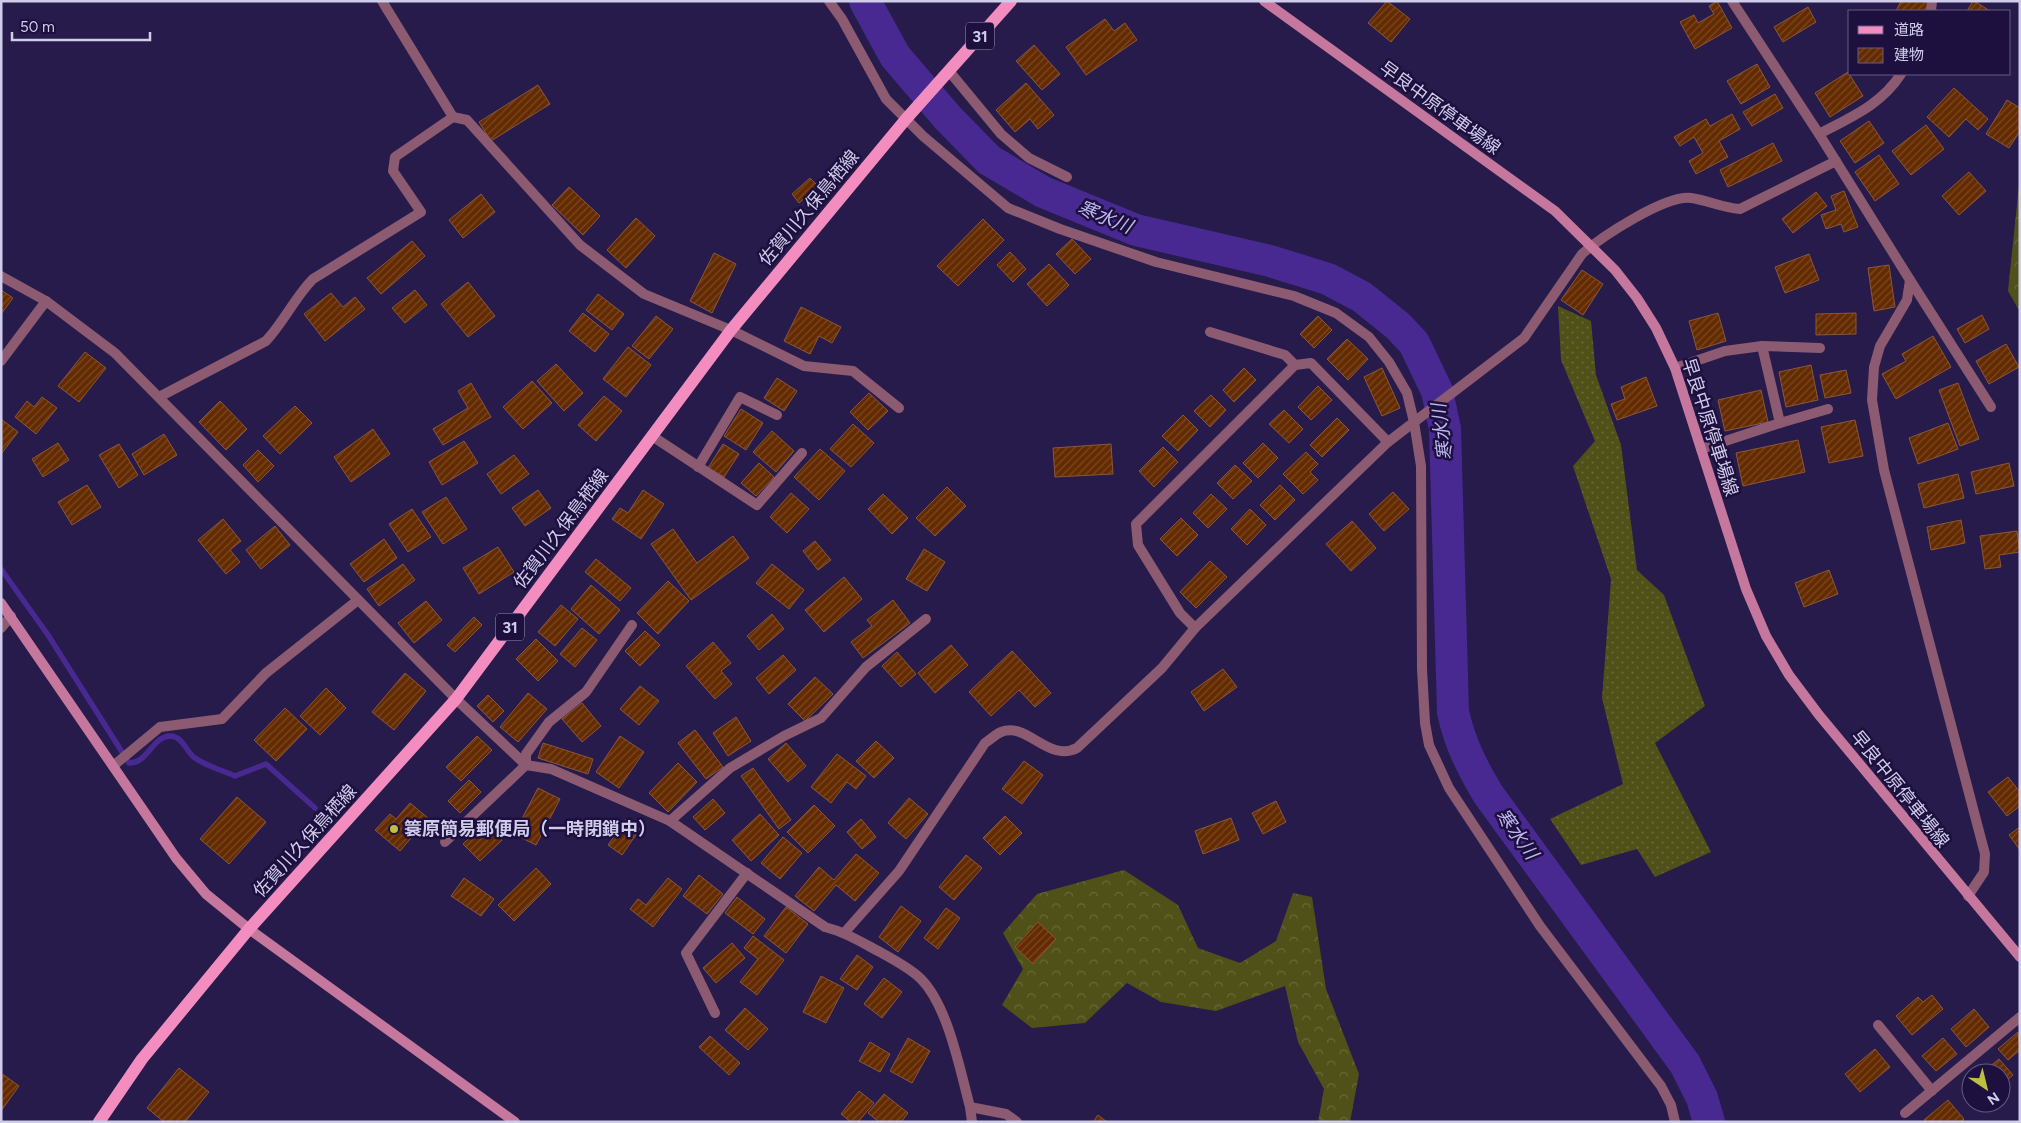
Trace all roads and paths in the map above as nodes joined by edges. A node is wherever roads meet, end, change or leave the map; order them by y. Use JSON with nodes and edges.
{"nodes":[{"id":1,"x":382,"y":1,"type":"edge"},
{"id":2,"x":829,"y":1,"type":"edge"},
{"id":3,"x":1010,"y":1,"type":"edge"},
{"id":4,"x":1264,"y":1,"type":"edge"},
{"id":5,"x":1732,"y":1,"type":"edge"},
{"id":6,"x":949,"y":71,"type":"junction"},
{"id":7,"x":1900,"y":75,"type":"edge"},
{"id":8,"x":453,"y":118,"type":"junction"},
{"id":9,"x":906,"y":119,"type":"junction"},
{"id":10,"x":1819,"y":134,"type":"junction"},
{"id":11,"x":1836,"y":161,"type":"junction"},
{"id":12,"x":1068,"y":176,"type":"dead end"},
{"id":13,"x":1592,"y":245,"type":"junction"},
{"id":14,"x":1,"y":276,"type":"edge"},
{"id":15,"x":1910,"y":280,"type":"junction"},
{"id":16,"x":46,"y":301,"type":"junction"},
{"id":17,"x":731,"y":330,"type":"junction"},
{"id":18,"x":1210,"y":332,"type":"dead end"},
{"id":19,"x":1762,"y":346,"type":"junction"},
{"id":20,"x":1820,"y":348,"type":"dead end"},
{"id":21,"x":1,"y":361,"type":"edge"},
{"id":22,"x":1295,"y":365,"type":"junction"},
{"id":23,"x":1675,"y":368,"type":"junction"},
{"id":24,"x":159,"y":397,"type":"junction"},
{"id":25,"x":1991,"y":407,"type":"dead end"},
{"id":26,"x":899,"y":408,"type":"dead end"},
{"id":27,"x":1828,"y":409,"type":"dead end"},
{"id":28,"x":777,"y":415,"type":"dead end"},
{"id":29,"x":1414,"y":422,"type":"junction"},
{"id":30,"x":1780,"y":423,"type":"junction"},
{"id":31,"x":652,"y":436,"type":"junction"},
{"id":32,"x":1388,"y":442,"type":"junction"},
{"id":33,"x":1701,"y":450,"type":"junction"},
{"id":34,"x":802,"y":453,"type":"dead end"},
{"id":35,"x":698,"y":467,"type":"junction"},
{"id":36,"x":358,"y":600,"type":"junction"},
{"id":37,"x":1,"y":602,"type":"edge"},
{"id":38,"x":11,"y":616,"type":"junction"},
{"id":39,"x":926,"y":619,"type":"dead end"},
{"id":40,"x":632,"y":625,"type":"dead end"},
{"id":41,"x":1,"y":628,"type":"edge"},
{"id":42,"x":1195,"y":628,"type":"junction"},
{"id":43,"x":456,"y":698,"type":"junction"},
{"id":44,"x":526,"y":765,"type":"junction"},
{"id":45,"x":113,"y":766,"type":"junction"},
{"id":46,"x":670,"y":821,"type":"junction"},
{"id":47,"x":445,"y":842,"type":"dead end"},
{"id":48,"x":747,"y":873,"type":"junction"},
{"id":49,"x":1968,"y":896,"type":"junction"},
{"id":50,"x":250,"y":929,"type":"junction"},
{"id":51,"x":845,"y":932,"type":"junction"},
{"id":52,"x":2020,"y":957,"type":"edge"},
{"id":53,"x":715,"y":1013,"type":"dead end"},
{"id":54,"x":2020,"y":1017,"type":"edge"},
{"id":55,"x":1878,"y":1025,"type":"dead end"},
{"id":56,"x":1932,"y":1091,"type":"junction"},
{"id":57,"x":970,"y":1106,"type":"junction"},
{"id":58,"x":1905,"y":1114,"type":"dead end"},
{"id":59,"x":99,"y":1122,"type":"edge"},
{"id":60,"x":515,"y":1122,"type":"edge"},
{"id":61,"x":972,"y":1122,"type":"edge"},
{"id":62,"x":1017,"y":1122,"type":"edge"},
{"id":63,"x":1675,"y":1122,"type":"edge"}],
"edges":[{"from":1,"to":8,"type":"street"},
{"from":2,"to":9,"type":"street"},
{"from":3,"to":6,"type":"main road","name":"佐賀川久保鳥栖線","number":"31"},
{"from":4,"to":13,"type":"main road","name":"早良中原停車場線"},
{"from":5,"to":10,"type":"street"},
{"from":6,"to":9,"type":"main road","name":"佐賀川久保鳥栖線","number":"31"},
{"from":6,"to":12,"type":"street"},
{"from":7,"to":10,"type":"street"},
{"from":8,"to":17,"type":"street"},
{"from":8,"to":24,"type":"street"},
{"from":9,"to":17,"type":"main road","name":"佐賀川久保鳥栖線","number":"31"},
{"from":9,"to":29,"type":"street"},
{"from":10,"to":11,"type":"street"},
{"from":11,"to":13,"type":"street"},
{"from":11,"to":15,"type":"street"},
{"from":13,"to":23,"type":"main road","name":"早良中原停車場線"},
{"from":13,"to":29,"type":"street"},
{"from":14,"to":16,"type":"street"},
{"from":15,"to":25,"type":"street"},
{"from":15,"to":49,"type":"street"},
{"from":16,"to":21,"type":"street"},
{"from":16,"to":24,"type":"street"},
{"from":17,"to":26,"type":"street"},
{"from":17,"to":31,"type":"main road","name":"佐賀川久保鳥栖線","number":"31"},
{"from":18,"to":22,"type":"street"},
{"from":19,"to":20,"type":"street"},
{"from":19,"to":23,"type":"street"},
{"from":19,"to":30,"type":"street"},
{"from":22,"to":32,"type":"street"},
{"from":22,"to":42,"type":"street"},
{"from":23,"to":33,"type":"main road","name":"早良中原停車場線"},
{"from":24,"to":36,"type":"street"},
{"from":27,"to":30,"type":"street"},
{"from":28,"to":35,"type":"street"},
{"from":29,"to":32,"type":"street"},
{"from":29,"to":63,"type":"street"},
{"from":30,"to":33,"type":"street"},
{"from":31,"to":35,"type":"street"},
{"from":31,"to":43,"type":"main road","name":"佐賀川久保鳥栖線","number":"31"},
{"from":32,"to":42,"type":"street"},
{"from":33,"to":49,"type":"main road","name":"早良中原停車場線"},
{"from":34,"to":35,"type":"street"},
{"from":36,"to":43,"type":"street"},
{"from":36,"to":45,"type":"street"},
{"from":37,"to":38,"type":"main road"},
{"from":38,"to":41,"type":"street"},
{"from":38,"to":45,"type":"main road"},
{"from":39,"to":46,"type":"street"},
{"from":40,"to":44,"type":"street"},
{"from":42,"to":51,"type":"street"},
{"from":43,"to":44,"type":"street"},
{"from":43,"to":50,"type":"main road","name":"佐賀川久保鳥栖線","number":"31"},
{"from":44,"to":46,"type":"street"},
{"from":44,"to":47,"type":"street"},
{"from":45,"to":50,"type":"main road"},
{"from":46,"to":48,"type":"street"},
{"from":48,"to":51,"type":"street"},
{"from":48,"to":53,"type":"street"},
{"from":49,"to":52,"type":"main road","name":"早良中原停車場線"},
{"from":50,"to":59,"type":"main road","name":"佐賀川久保鳥栖線","number":"31"},
{"from":50,"to":60,"type":"main road"},
{"from":51,"to":57,"type":"street"},
{"from":54,"to":56,"type":"street"},
{"from":55,"to":56,"type":"street"},
{"from":56,"to":58,"type":"street"},
{"from":57,"to":61,"type":"street"},
{"from":57,"to":62,"type":"street"}]}
